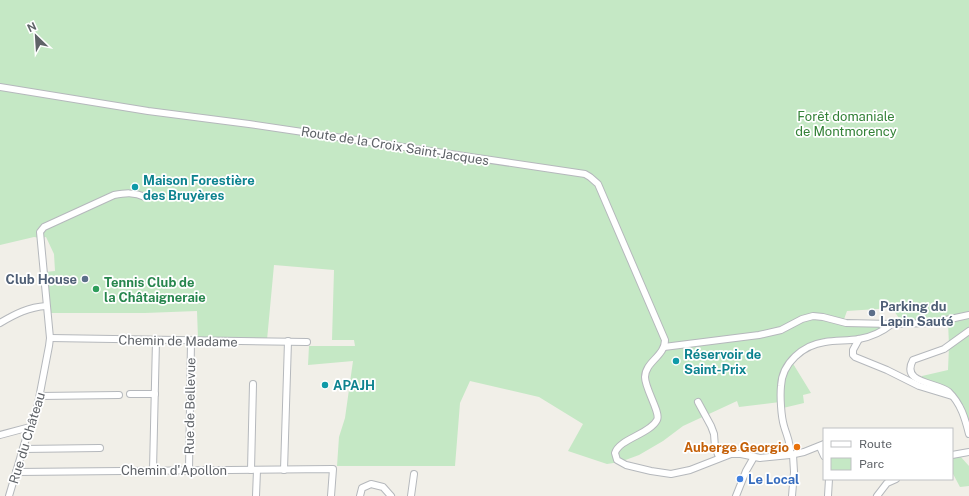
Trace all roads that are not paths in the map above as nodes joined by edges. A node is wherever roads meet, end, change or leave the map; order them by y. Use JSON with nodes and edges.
{"nodes":[{"id":1,"x":0,"y":87,"type":"edge"},
{"id":2,"x":145,"y":197,"type":"dead end"},
{"id":3,"x":46,"y":306,"type":"junction"},
{"id":4,"x":969,"y":315,"type":"edge"},
{"id":5,"x":0,"y":323,"type":"edge"},
{"id":6,"x":892,"y":324,"type":"junction"},
{"id":7,"x":969,"y":331,"type":"edge"},
{"id":8,"x":50,"y":338,"type":"junction"},
{"id":9,"x":859,"y":339,"type":"junction"},
{"id":10,"x":156,"y":340,"type":"junction"},
{"id":11,"x":191,"y":341,"type":"junction"},
{"id":12,"x":288,"y":341,"type":"junction"},
{"id":13,"x":307,"y":342,"type":"dead end"},
{"id":14,"x":664,"y":347,"type":"junction"},
{"id":15,"x":253,"y":384,"type":"dead end"},
{"id":16,"x":130,"y":394,"type":"dead end"},
{"id":17,"x":155,"y":394,"type":"junction"},
{"id":18,"x":119,"y":395,"type":"dead end"},
{"id":19,"x":40,"y":396,"type":"junction"},
{"id":20,"x":952,"y":396,"type":"junction"},
{"id":21,"x":698,"y":402,"type":"dead end"},
{"id":22,"x":30,"y":427,"type":"junction"},
{"id":23,"x":969,"y":434,"type":"edge"},
{"id":24,"x":0,"y":435,"type":"edge"},
{"id":25,"x":822,"y":446,"type":"edge"},
{"id":26,"x":100,"y":448,"type":"dead end"},
{"id":27,"x":23,"y":449,"type":"junction"},
{"id":28,"x":969,"y":452,"type":"edge"},
{"id":29,"x":792,"y":455,"type":"junction"},
{"id":30,"x":953,"y":455,"type":"edge"},
{"id":31,"x":754,"y":457,"type":"junction"},
{"id":32,"x":719,"y":458,"type":"junction"},
{"id":33,"x":153,"y":470,"type":"junction"},
{"id":34,"x":189,"y":470,"type":"junction"},
{"id":35,"x":254,"y":470,"type":"junction"},
{"id":36,"x":284,"y":470,"type":"junction"},
{"id":37,"x":16,"y":472,"type":"junction"},
{"id":38,"x":414,"y":474,"type":"dead end"},
{"id":39,"x":829,"y":480,"type":"edge"},
{"id":40,"x":885,"y":481,"type":"edge"},
{"id":41,"x":10,"y":496,"type":"edge"},
{"id":42,"x":256,"y":496,"type":"edge"},
{"id":43,"x":331,"y":496,"type":"edge"},
{"id":44,"x":360,"y":496,"type":"edge"},
{"id":45,"x":391,"y":496,"type":"edge"},
{"id":46,"x":411,"y":496,"type":"edge"},
{"id":47,"x":736,"y":496,"type":"edge"},
{"id":48,"x":792,"y":496,"type":"edge"},
{"id":49,"x":828,"y":496,"type":"edge"},
{"id":50,"x":877,"y":496,"type":"edge"}],
"edges":[{"from":1,"to":14,"type":"street","name":"Route de la Croix Saint-Jacques"},
{"from":2,"to":3,"type":"street","name":"Rue du Château"},
{"from":3,"to":5,"type":"street"},
{"from":3,"to":8,"type":"street","name":"Rue du Château"},
{"from":4,"to":6,"type":"street"},
{"from":6,"to":9,"type":"street"},
{"from":6,"to":14,"type":"street"},
{"from":7,"to":20,"type":"street"},
{"from":8,"to":10,"type":"street","name":"Chemin de Madame"},
{"from":8,"to":19,"type":"street","name":"Rue du Château"},
{"from":9,"to":20,"type":"street"},
{"from":9,"to":29,"type":"street"},
{"from":10,"to":11,"type":"street","name":"Chemin de Madame"},
{"from":10,"to":17,"type":"street"},
{"from":11,"to":12,"type":"street","name":"Chemin de Madame"},
{"from":11,"to":34,"type":"street","name":"Rue de Bellevue"},
{"from":12,"to":13,"type":"street","name":"Chemin de Madame"},
{"from":12,"to":36,"type":"street"},
{"from":14,"to":32,"type":"street"},
{"from":15,"to":35,"type":"street"},
{"from":16,"to":17,"type":"street"},
{"from":17,"to":33,"type":"street"},
{"from":18,"to":19,"type":"street"},
{"from":19,"to":22,"type":"street","name":"Rue du Château"},
{"from":20,"to":23,"type":"street"},
{"from":21,"to":32,"type":"street"},
{"from":22,"to":24,"type":"street"},
{"from":22,"to":27,"type":"street","name":"Rue du Château"},
{"from":25,"to":29,"type":"street"},
{"from":26,"to":27,"type":"street"},
{"from":27,"to":37,"type":"street","name":"Rue du Château"},
{"from":28,"to":30,"type":"street"},
{"from":29,"to":31,"type":"street"},
{"from":29,"to":48,"type":"street"},
{"from":31,"to":32,"type":"street"},
{"from":31,"to":47,"type":"street"},
{"from":33,"to":34,"type":"street","name":"Chemin d'Apollon"},
{"from":33,"to":37,"type":"street","name":"Chemin d'Apollon"},
{"from":34,"to":35,"type":"street","name":"Chemin d'Apollon"},
{"from":35,"to":36,"type":"street","name":"Chemin d'Apollon"},
{"from":35,"to":42,"type":"street"},
{"from":36,"to":43,"type":"street","name":"Chemin d'Apollon"},
{"from":37,"to":41,"type":"street","name":"Rue du Château"},
{"from":38,"to":46,"type":"street"},
{"from":39,"to":49,"type":"street"},
{"from":40,"to":50,"type":"street"},
{"from":44,"to":45,"type":"street"}]}
